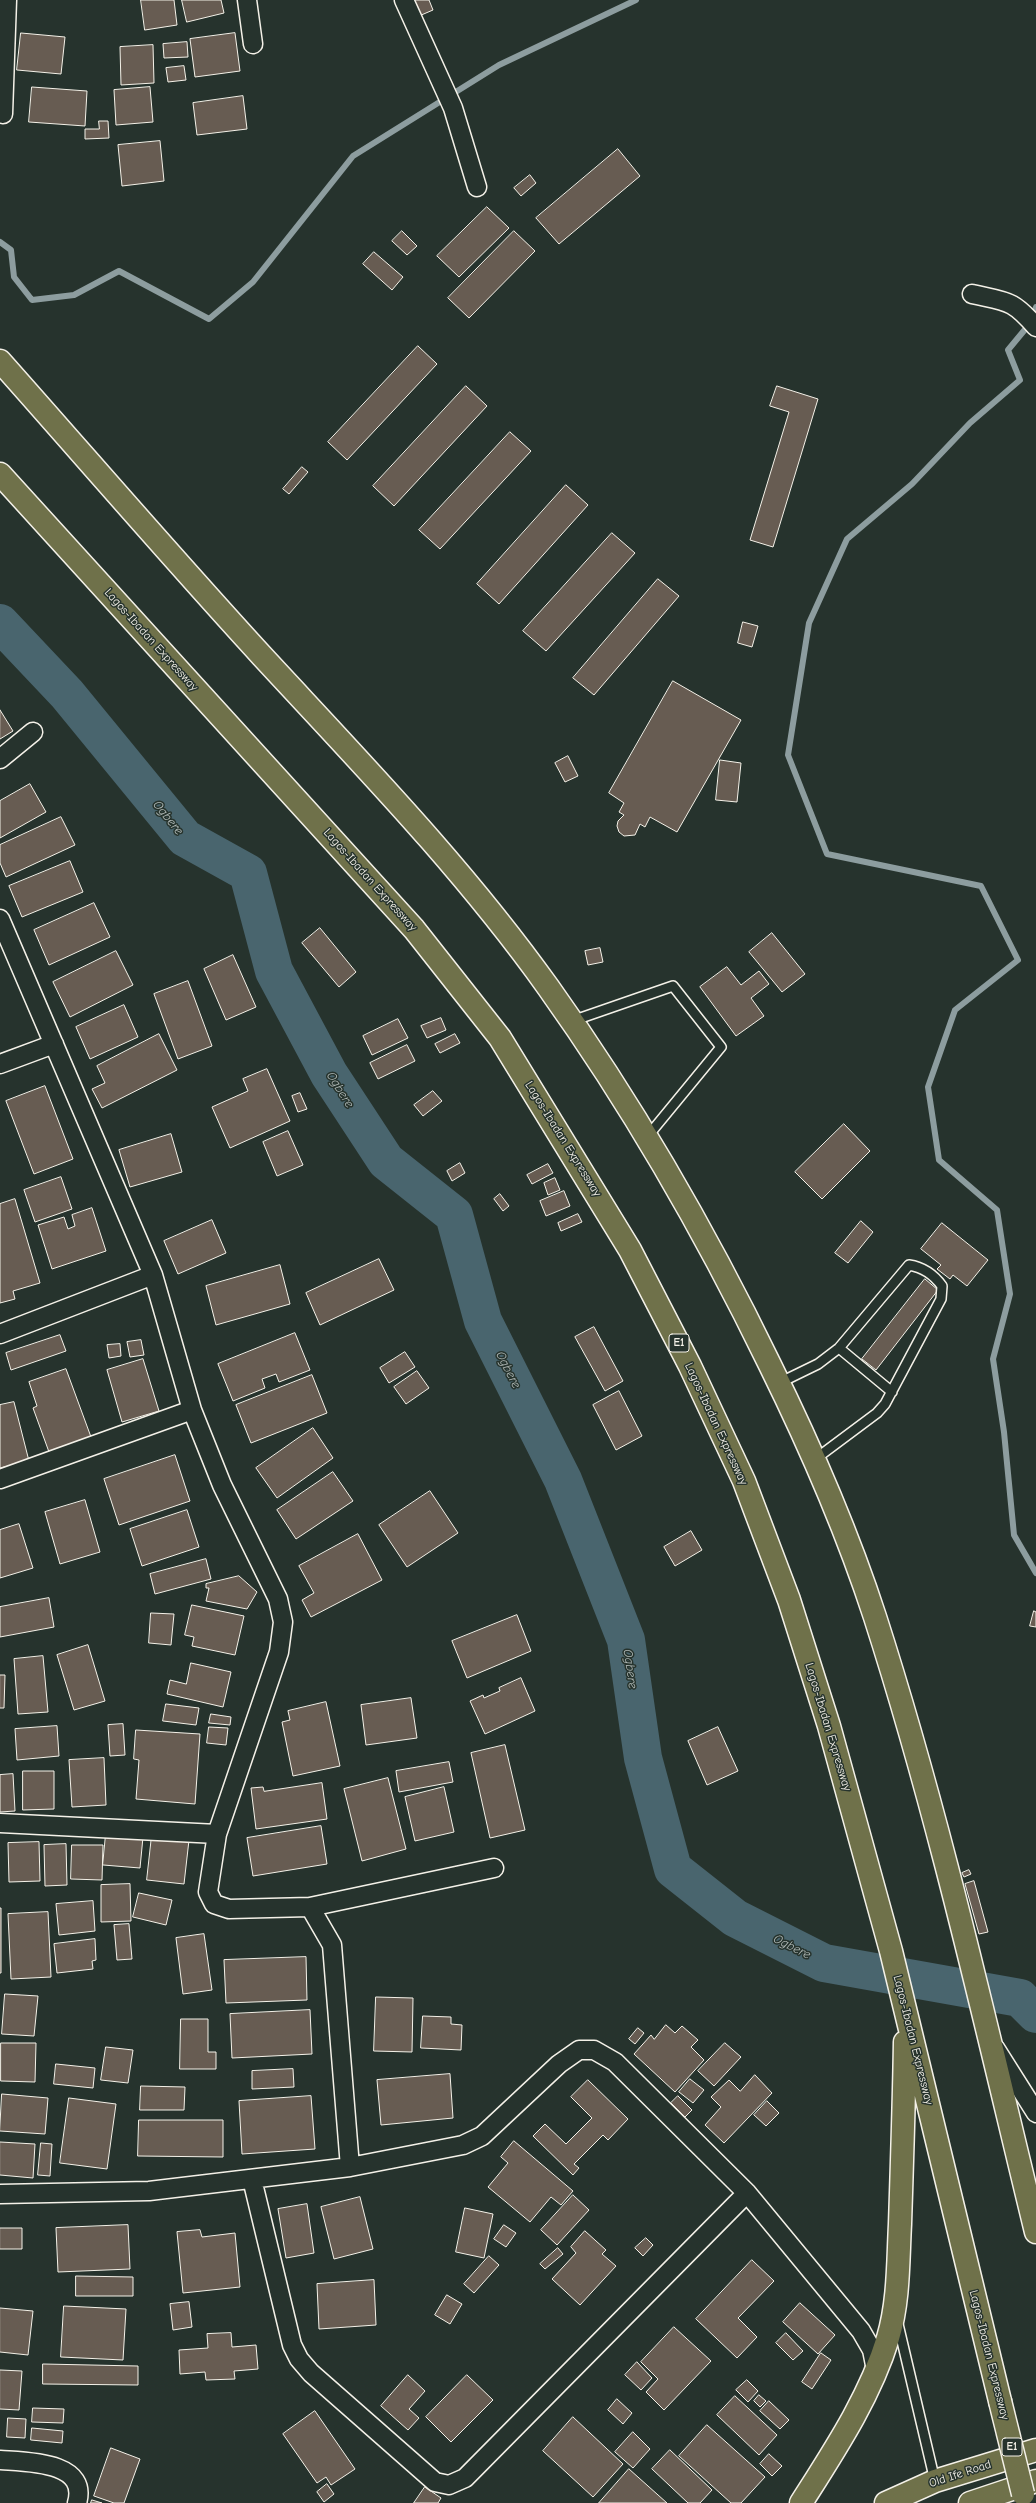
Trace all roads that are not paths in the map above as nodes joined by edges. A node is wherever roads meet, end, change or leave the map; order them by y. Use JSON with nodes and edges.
{"nodes":[{"id":1,"x":7,"y":0,"type":"edge"},
{"id":2,"x":247,"y":0,"type":"edge"},
{"id":3,"x":404,"y":0,"type":"edge"},
{"id":4,"x":253,"y":44,"type":"dead end"},
{"id":5,"x":3,"y":114,"type":"dead end"},
{"id":6,"x":477,"y":187,"type":"dead end"},
{"id":7,"x":972,"y":294,"type":"dead end"},
{"id":8,"x":1036,"y":327,"type":"edge"},
{"id":9,"x":0,"y":361,"type":"edge"},
{"id":10,"x":0,"y":474,"type":"edge"},
{"id":11,"x":33,"y":732,"type":"dead end"},
{"id":12,"x":0,"y":759,"type":"edge"},
{"id":13,"x":0,"y":918,"type":"edge"},
{"id":14,"x":571,"y":1022,"type":"junction"},
{"id":15,"x":54,"y":1044,"type":"junction"},
{"id":16,"x":0,"y":1064,"type":"edge"},
{"id":17,"x":646,"y":1138,"type":"junction"},
{"id":18,"x":153,"y":1275,"type":"junction"},
{"id":19,"x":0,"y":1334,"type":"edge"},
{"id":20,"x":839,"y":1348,"type":"junction"},
{"id":21,"x":779,"y":1383,"type":"junction"},
{"id":22,"x":892,"y":1392,"type":"junction"},
{"id":23,"x":192,"y":1410,"type":"junction"},
{"id":24,"x":814,"y":1460,"type":"junction"},
{"id":25,"x":0,"y":1479,"type":"edge"},
{"id":26,"x":0,"y":1823,"type":"edge"},
{"id":27,"x":216,"y":1834,"type":"junction"},
{"id":28,"x":494,"y":1868,"type":"dead end"},
{"id":29,"x":310,"y":1907,"type":"junction"},
{"id":30,"x":906,"y":2011,"type":"junction"},
{"id":31,"x":989,"y":2039,"type":"junction"},
{"id":32,"x":1036,"y":2113,"type":"edge"},
{"id":33,"x":350,"y":2167,"type":"junction"},
{"id":34,"x":252,"y":2179,"type":"junction"},
{"id":35,"x":747,"y":2193,"type":"junction"},
{"id":36,"x":0,"y":2194,"type":"edge"},
{"id":37,"x":1036,"y":2232,"type":"edge"},
{"id":38,"x":894,"y":2309,"type":"junction"},
{"id":39,"x":876,"y":2370,"type":"junction"},
{"id":40,"x":1036,"y":2450,"type":"edge"},
{"id":41,"x":0,"y":2460,"type":"edge"},
{"id":42,"x":935,"y":2481,"type":"junction"},
{"id":43,"x":1028,"y":2493,"type":"edge"},
{"id":44,"x":77,"y":2503,"type":"edge"},
{"id":45,"x":801,"y":2503,"type":"edge"},
{"id":46,"x":886,"y":2503,"type":"edge"},
{"id":47,"x":970,"y":2503,"type":"edge"}],
"edges":[{"from":1,"to":5,"type":"street"},
{"from":2,"to":4,"type":"street"},
{"from":3,"to":6,"type":"street"},
{"from":7,"to":8,"type":"street"},
{"from":9,"to":14,"type":"main road"},
{"from":10,"to":30,"type":"main road","name":"Lagos-Ibadan Expressway","number":"E1"},
{"from":11,"to":12,"type":"street"},
{"from":13,"to":15,"type":"street"},
{"from":14,"to":17,"type":"main road"},
{"from":14,"to":17,"type":"lane"},
{"from":15,"to":16,"type":"street"},
{"from":15,"to":18,"type":"street"},
{"from":17,"to":21,"type":"main road"},
{"from":18,"to":19,"type":"street"},
{"from":18,"to":23,"type":"street"},
{"from":20,"to":21,"type":"lane"},
{"from":20,"to":22,"type":"lane"},
{"from":20,"to":22,"type":"lane"},
{"from":21,"to":24,"type":"main road"},
{"from":22,"to":24,"type":"lane"},
{"from":23,"to":25,"type":"street"},
{"from":23,"to":27,"type":"street"},
{"from":24,"to":31,"type":"main road"},
{"from":26,"to":27,"type":"street"},
{"from":27,"to":29,"type":"street"},
{"from":28,"to":29,"type":"street"},
{"from":29,"to":33,"type":"street"},
{"from":30,"to":38,"type":"main road"},
{"from":30,"to":43,"type":"main road","name":"Lagos-Ibadan Expressway","number":"E1","bridge":true},
{"from":31,"to":32,"type":"street"},
{"from":31,"to":37,"type":"main road"},
{"from":33,"to":34,"type":"street"},
{"from":33,"to":35,"type":"street"},
{"from":34,"to":35,"type":"street"},
{"from":34,"to":36,"type":"street"},
{"from":35,"to":39,"type":"street"},
{"from":38,"to":39,"type":"main road"},
{"from":38,"to":42,"type":"lane"},
{"from":39,"to":45,"type":"main road"},
{"from":40,"to":42,"type":"main road","name":"Old Ife Road"},
{"from":41,"to":44,"type":"street"},
{"from":42,"to":46,"type":"main road","name":"Old Ife Road"},
{"from":43,"to":47,"type":"main road"}]}
